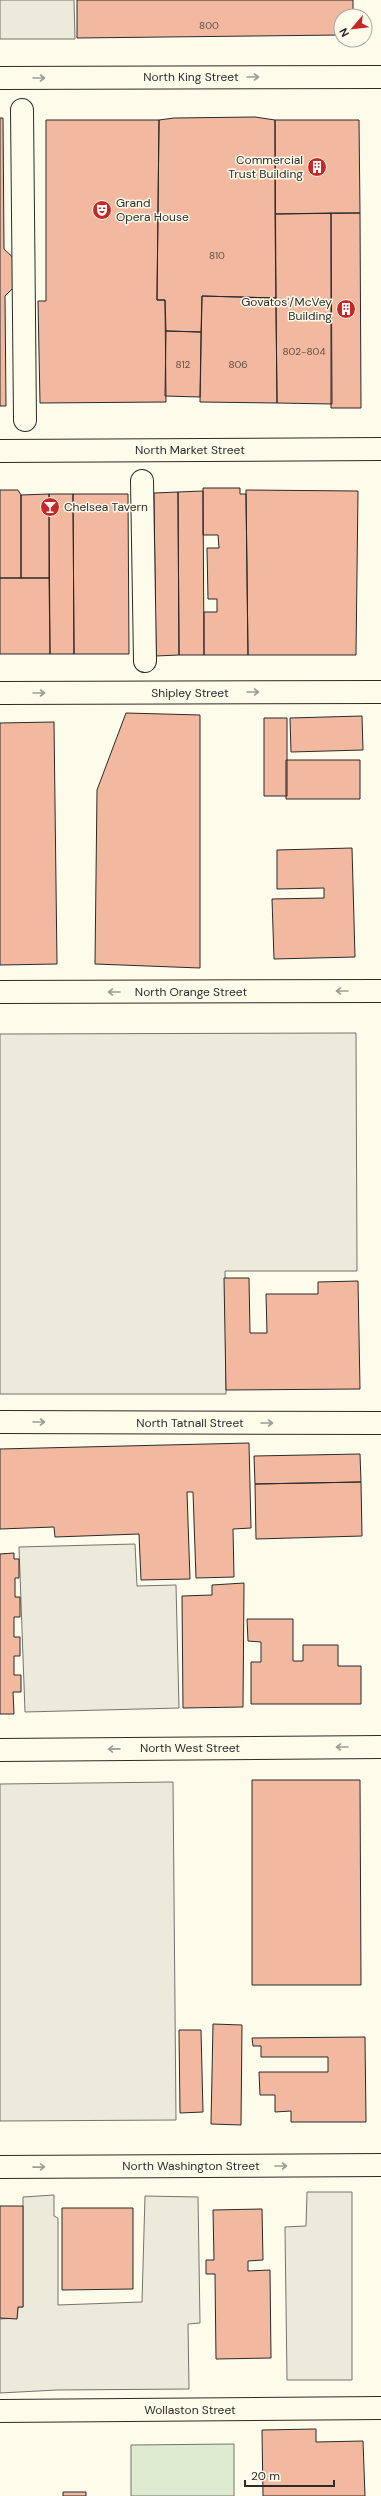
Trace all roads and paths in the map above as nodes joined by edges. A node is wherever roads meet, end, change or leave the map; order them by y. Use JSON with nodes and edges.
{"nodes":[{"id":1,"x":381,"y":77,"type":"edge"},
{"id":2,"x":0,"y":78,"type":"edge"},
{"id":3,"x":22,"y":110,"type":"dead end"},
{"id":4,"x":25,"y":420,"type":"dead end"},
{"id":5,"x":381,"y":449,"type":"edge"},
{"id":6,"x":0,"y":451,"type":"edge"},
{"id":7,"x":142,"y":481,"type":"dead end"},
{"id":8,"x":145,"y":661,"type":"dead end"},
{"id":9,"x":381,"y":692,"type":"edge"},
{"id":10,"x":0,"y":693,"type":"edge"},
{"id":11,"x":381,"y":991,"type":"edge"},
{"id":12,"x":0,"y":992,"type":"edge"},
{"id":13,"x":0,"y":1422,"type":"edge"},
{"id":14,"x":381,"y":1423,"type":"edge"},
{"id":15,"x":381,"y":1747,"type":"edge"},
{"id":16,"x":0,"y":1750,"type":"edge"},
{"id":17,"x":381,"y":2165,"type":"edge"},
{"id":18,"x":0,"y":2167,"type":"edge"},
{"id":19,"x":381,"y":2408,"type":"edge"},
{"id":20,"x":0,"y":2411,"type":"edge"}],
"edges":[{"from":2,"to":1,"type":"street","name":"North King Street","one_way":true},
{"from":3,"to":4,"type":"street"},
{"from":5,"to":6,"type":"street","name":"North Market Street"},
{"from":7,"to":8,"type":"street"},
{"from":10,"to":9,"type":"street","name":"Shipley Street","one_way":true},
{"from":11,"to":12,"type":"street","name":"North Orange Street","one_way":true},
{"from":13,"to":14,"type":"street","name":"North Tatnall Street","one_way":true},
{"from":15,"to":16,"type":"street","name":"North West Street","one_way":true},
{"from":18,"to":17,"type":"street","name":"North Washington Street","one_way":true},
{"from":19,"to":20,"type":"street","name":"Wollaston Street"}]}
